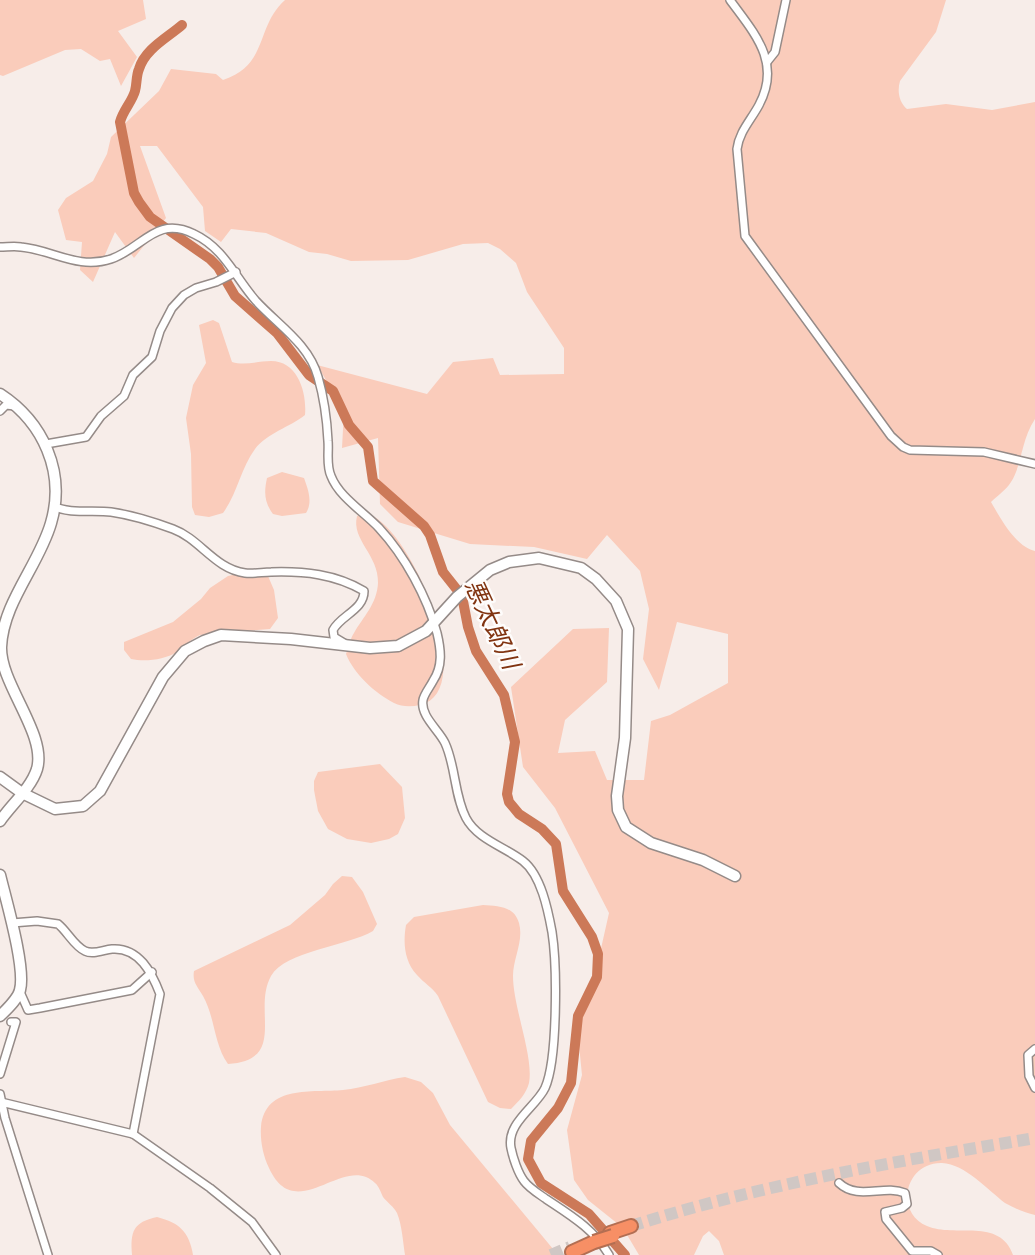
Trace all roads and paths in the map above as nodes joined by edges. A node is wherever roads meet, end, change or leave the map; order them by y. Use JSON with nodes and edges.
{"nodes":[{"id":1,"x":730,"y":0,"type":"edge"},
{"id":2,"x":786,"y":0,"type":"edge"},
{"id":3,"x":767,"y":62,"type":"junction"},
{"id":4,"x":0,"y":247,"type":"edge"},
{"id":5,"x":236,"y":272,"type":"junction"},
{"id":6,"x":0,"y":394,"type":"edge"},
{"id":7,"x":18,"y":407,"type":"junction"},
{"id":8,"x":0,"y":411,"type":"edge"},
{"id":9,"x":46,"y":444,"type":"junction"},
{"id":10,"x":1035,"y":464,"type":"edge"},
{"id":11,"x":54,"y":506,"type":"junction"},
{"id":12,"x":433,"y":622,"type":"junction"},
{"id":13,"x":348,"y":646,"type":"junction"},
{"id":14,"x":0,"y":652,"type":"edge"},
{"id":15,"x":0,"y":777,"type":"edge"},
{"id":16,"x":22,"y":793,"type":"junction"},
{"id":17,"x":0,"y":821,"type":"edge"},
{"id":18,"x":0,"y":875,"type":"edge"},
{"id":19,"x":736,"y":876,"type":"dead end"},
{"id":20,"x":12,"y":923,"type":"junction"},
{"id":21,"x":152,"y":972,"type":"junction"},
{"id":22,"x":20,"y":992,"type":"junction"},
{"id":23,"x":3,"y":1013,"type":"edge"},
{"id":24,"x":11,"y":1022,"type":"joint"},
{"id":25,"x":1035,"y":1049,"type":"edge"},
{"id":26,"x":0,"y":1074,"type":"edge"},
{"id":27,"x":1035,"y":1088,"type":"edge"},
{"id":28,"x":1,"y":1098,"type":"edge"},
{"id":29,"x":133,"y":1134,"type":"junction"},
{"id":30,"x":839,"y":1183,"type":"dead end"},
{"id":31,"x":631,"y":1228,"type":"tunnel mouth"},
{"id":32,"x":571,"y":1249,"type":"tunnel mouth"},
{"id":33,"x":48,"y":1255,"type":"edge"},
{"id":34,"x":275,"y":1255,"type":"edge"},
{"id":35,"x":609,"y":1255,"type":"edge"},
{"id":36,"x":938,"y":1255,"type":"edge"}],
"edges":[{"from":1,"to":3,"type":"street"},
{"from":2,"to":3,"type":"street"},
{"from":3,"to":10,"type":"street"},
{"from":4,"to":5,"type":"street"},
{"from":5,"to":9,"type":"street"},
{"from":5,"to":12,"type":"street"},
{"from":6,"to":7,"type":"street"},
{"from":7,"to":8,"type":"street"},
{"from":7,"to":9,"type":"street"},
{"from":9,"to":11,"type":"street"},
{"from":11,"to":13,"type":"street"},
{"from":11,"to":14,"type":"street"},
{"from":12,"to":13,"type":"street"},
{"from":12,"to":19,"type":"street"},
{"from":12,"to":35,"type":"street"},
{"from":13,"to":16,"type":"street"},
{"from":14,"to":16,"type":"street"},
{"from":15,"to":16,"type":"street"},
{"from":16,"to":17,"type":"street"},
{"from":18,"to":20,"type":"street"},
{"from":20,"to":21,"type":"street"},
{"from":20,"to":22,"type":"street"},
{"from":21,"to":22,"type":"street"},
{"from":21,"to":29,"type":"street"},
{"from":22,"to":23,"type":"street"},
{"from":23,"to":24,"type":"street"},
{"from":24,"to":26,"type":"street"},
{"from":25,"to":27,"type":"street"},
{"from":28,"to":29,"type":"street"},
{"from":28,"to":33,"type":"street"},
{"from":29,"to":34,"type":"street"},
{"from":30,"to":36,"type":"street"},
{"from":31,"to":32,"type":"highway","bridge":true}]}
